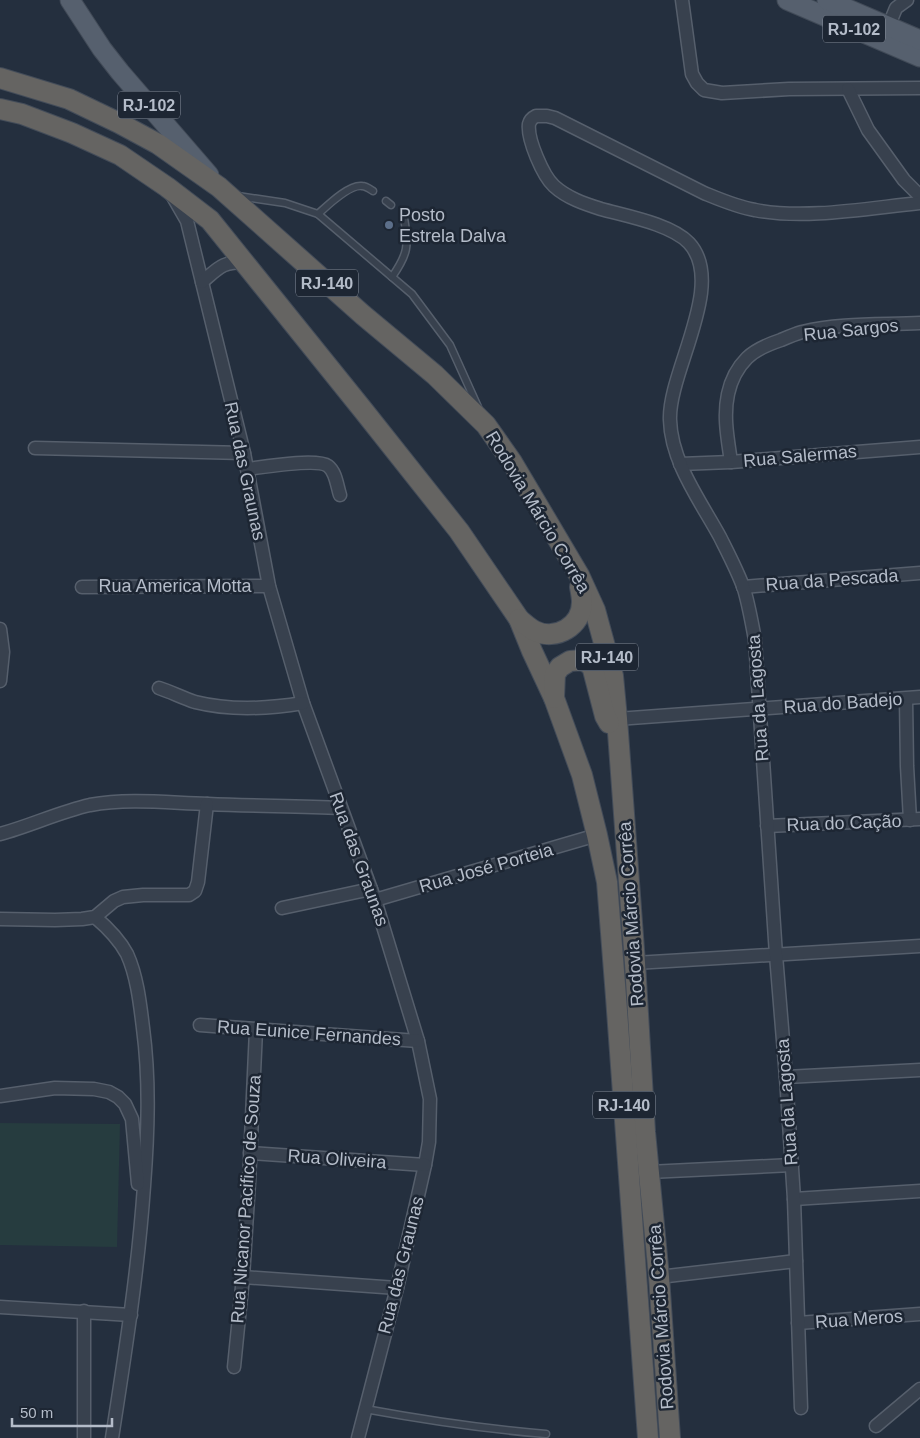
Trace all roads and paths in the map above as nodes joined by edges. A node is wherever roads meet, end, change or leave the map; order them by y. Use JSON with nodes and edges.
{"nodes":[{"id":1,"x":70,"y":0,"type":"edge"},
{"id":2,"x":82,"y":0,"type":"edge"},
{"id":3,"x":682,"y":0,"type":"edge"},
{"id":4,"x":787,"y":0,"type":"edge"},
{"id":5,"x":827,"y":0,"type":"edge"},
{"id":6,"x":906,"y":0,"type":"edge"},
{"id":7,"x":82,"y":19,"type":"junction"},
{"id":8,"x":889,"y":25,"type":"junction"},
{"id":9,"x":920,"y":40,"type":"edge"},
{"id":10,"x":920,"y":57,"type":"edge"},
{"id":11,"x":0,"y":78,"type":"edge"},
{"id":12,"x":920,"y":88,"type":"edge"},
{"id":13,"x":848,"y":89,"type":"junction"},
{"id":14,"x":0,"y":109,"type":"edge"},
{"id":15,"x":167,"y":187,"type":"junction"},
{"id":16,"x":223,"y":191,"type":"junction"},
{"id":17,"x":373,"y":191,"type":"dead end"},
{"id":18,"x":920,"y":196,"type":"edge"},
{"id":19,"x":920,"y":203,"type":"edge"},
{"id":20,"x":318,"y":214,"type":"junction"},
{"id":21,"x":404,"y":218,"type":"dead end"},
{"id":22,"x":245,"y":262,"type":"junction"},
{"id":23,"x":392,"y":277,"type":"junction"},
{"id":24,"x":202,"y":282,"type":"junction"},
{"id":25,"x":920,"y":324,"type":"edge"},
{"id":26,"x":920,"y":328,"type":"edge"},
{"id":27,"x":486,"y":424,"type":"junction"},
{"id":28,"x":920,"y":447,"type":"edge"},
{"id":29,"x":35,"y":448,"type":"dead end"},
{"id":30,"x":244,"y":453,"type":"junction"},
{"id":31,"x":732,"y":462,"type":"junction"},
{"id":32,"x":680,"y":464,"type":"junction"},
{"id":33,"x":247,"y":469,"type":"junction"},
{"id":34,"x":340,"y":494,"type":"dead end"},
{"id":35,"x":920,"y":573,"type":"edge"},
{"id":36,"x":579,"y":575,"type":"junction"},
{"id":37,"x":268,"y":586,"type":"junction"},
{"id":38,"x":82,"y":587,"type":"dead end"},
{"id":39,"x":743,"y":587,"type":"junction"},
{"id":40,"x":519,"y":619,"type":"junction"},
{"id":41,"x":0,"y":629,"type":"edge"},
{"id":42,"x":1,"y":650,"type":"edge"},
{"id":43,"x":0,"y":681,"type":"edge"},
{"id":44,"x":159,"y":688,"type":"dead end"},
{"id":45,"x":554,"y":698,"type":"junction"},
{"id":46,"x":906,"y":698,"type":"junction"},
{"id":47,"x":920,"y":698,"type":"edge"},
{"id":48,"x":303,"y":703,"type":"junction"},
{"id":49,"x":759,"y":708,"type":"junction"},
{"id":50,"x":617,"y":719,"type":"junction"},
{"id":51,"x":619,"y":742,"type":"junction"},
{"id":52,"x":206,"y":804,"type":"junction"},
{"id":53,"x":341,"y":808,"type":"junction"},
{"id":54,"x":915,"y":820,"type":"edge"},
{"id":55,"x":767,"y":826,"type":"junction"},
{"id":56,"x":0,"y":834,"type":"edge"},
{"id":57,"x":597,"y":835,"type":"junction"},
{"id":58,"x":373,"y":894,"type":"junction"},
{"id":59,"x":282,"y":908,"type":"dead end"},
{"id":60,"x":96,"y":916,"type":"junction"},
{"id":61,"x":0,"y":919,"type":"edge"},
{"id":62,"x":920,"y":946,"type":"edge"},
{"id":63,"x":776,"y":955,"type":"junction"},
{"id":64,"x":635,"y":963,"type":"junction"},
{"id":65,"x":200,"y":1026,"type":"dead end"},
{"id":66,"x":256,"y":1030,"type":"junction"},
{"id":67,"x":418,"y":1041,"type":"junction"},
{"id":68,"x":920,"y":1070,"type":"edge"},
{"id":69,"x":786,"y":1077,"type":"junction"},
{"id":70,"x":0,"y":1096,"type":"edge"},
{"id":71,"x":250,"y":1153,"type":"junction"},
{"id":72,"x":425,"y":1165,"type":"junction"},
{"id":73,"x":792,"y":1165,"type":"junction"},
{"id":74,"x":649,"y":1172,"type":"junction"},
{"id":75,"x":920,"y":1191,"type":"edge"},
{"id":76,"x":794,"y":1199,"type":"junction"},
{"id":77,"x":141,"y":1226,"type":"junction"},
{"id":78,"x":796,"y":1261,"type":"junction"},
{"id":79,"x":243,"y":1277,"type":"junction"},
{"id":80,"x":659,"y":1277,"type":"junction"},
{"id":81,"x":398,"y":1288,"type":"junction"},
{"id":82,"x":0,"y":1307,"type":"edge"},
{"id":83,"x":84,"y":1311,"type":"junction"},
{"id":84,"x":920,"y":1314,"type":"edge"},
{"id":85,"x":131,"y":1315,"type":"junction"},
{"id":86,"x":798,"y":1323,"type":"junction"},
{"id":87,"x":234,"y":1367,"type":"dead end"},
{"id":88,"x":920,"y":1389,"type":"edge"},
{"id":89,"x":802,"y":1408,"type":"dead end"},
{"id":90,"x":365,"y":1409,"type":"junction"},
{"id":91,"x":876,"y":1426,"type":"dead end"},
{"id":92,"x":546,"y":1434,"type":"dead end"},
{"id":93,"x":647,"y":1434,"type":"edge"},
{"id":94,"x":84,"y":1438,"type":"edge"},
{"id":95,"x":112,"y":1438,"type":"edge"},
{"id":96,"x":358,"y":1438,"type":"edge"},
{"id":97,"x":670,"y":1438,"type":"edge"}],
"edges":[{"from":1,"to":7,"type":"main road"},
{"from":2,"to":7,"type":"main road"},
{"from":3,"to":13,"type":"street"},
{"from":4,"to":10,"type":"main road","number":"RJ-102"},
{"from":5,"to":8,"type":"main road","number":"RJ-102"},
{"from":6,"to":8,"type":"street"},
{"from":7,"to":16,"type":"main road","number":"RJ-102"},
{"from":8,"to":9,"type":"main road","number":"RJ-102"},
{"from":11,"to":16,"type":"highway","name":"Rodovia Márcio Corrêa","number":"RJ-140"},
{"from":12,"to":13,"type":"street"},
{"from":13,"to":18,"type":"street"},
{"from":14,"to":15,"type":"highway","name":"Rodovia Márcio Corrêa","number":"RJ-140"},
{"from":15,"to":22,"type":"highway","name":"Rodovia Márcio Corrêa","number":"RJ-140"},
{"from":15,"to":24,"type":"street","name":"Rua das Graunas"},
{"from":16,"to":20,"type":"lane"},
{"from":16,"to":27,"type":"highway","name":"Rodovia Márcio Corrêa","number":"RJ-140"},
{"from":17,"to":20,"type":"lane"},
{"from":19,"to":32,"type":"street","name":"Rua da Lagosta"},
{"from":20,"to":23,"type":"lane"},
{"from":21,"to":23,"type":"lane"},
{"from":22,"to":24,"type":"street"},
{"from":22,"to":40,"type":"highway","name":"Rodovia Márcio Corrêa","number":"RJ-140"},
{"from":23,"to":27,"type":"lane"},
{"from":24,"to":30,"type":"street","name":"Rua das Graunas"},
{"from":25,"to":26,"type":"street"},
{"from":25,"to":31,"type":"street","name":"Rua Sargos"},
{"from":27,"to":36,"type":"highway","name":"Rodovia Márcio Corrêa","number":"RJ-140"},
{"from":28,"to":31,"type":"street","name":"Rua Salermas"},
{"from":29,"to":30,"type":"street"},
{"from":30,"to":33,"type":"street","name":"Rua das Graunas"},
{"from":31,"to":32,"type":"street","name":"Rua Salermas"},
{"from":32,"to":39,"type":"street","name":"Rua da Lagosta"},
{"from":33,"to":34,"type":"street"},
{"from":33,"to":37,"type":"street","name":"Rua das Graunas"},
{"from":35,"to":39,"type":"street","name":"Rua da Pescada"},
{"from":36,"to":40,"type":"highway"},
{"from":36,"to":50,"type":"highway","name":"Rodovia Márcio Corrêa","number":"RJ-140"},
{"from":37,"to":38,"type":"street","name":"Rua America Motta"},
{"from":37,"to":48,"type":"street","name":"Rua das Graunas"},
{"from":39,"to":49,"type":"street","name":"Rua da Lagosta"},
{"from":40,"to":45,"type":"highway","name":"Rodovia Márcio Corrêa","number":"RJ-140"},
{"from":41,"to":42,"type":"street"},
{"from":42,"to":43,"type":"street"},
{"from":44,"to":48,"type":"street"},
{"from":45,"to":51,"type":"highway"},
{"from":45,"to":57,"type":"highway","name":"Rodovia Márcio Corrêa","number":"RJ-140"},
{"from":46,"to":47,"type":"street","name":"Rua do Badejo"},
{"from":46,"to":49,"type":"street","name":"Rua do Badejo"},
{"from":46,"to":54,"type":"street"},
{"from":48,"to":53,"type":"street","name":"Rua das Graunas"},
{"from":49,"to":50,"type":"street","name":"Rua do Badejo"},
{"from":49,"to":55,"type":"street","name":"Rua da Lagosta"},
{"from":50,"to":51,"type":"highway","name":"Rodovia Márcio Corrêa","number":"RJ-140"},
{"from":51,"to":64,"type":"highway","name":"Rodovia Márcio Corrêa","number":"RJ-140"},
{"from":52,"to":53,"type":"street"},
{"from":52,"to":56,"type":"street"},
{"from":52,"to":60,"type":"street"},
{"from":53,"to":58,"type":"street","name":"Rua das Graunas"},
{"from":54,"to":55,"type":"street","name":"Rua do Cação"},
{"from":55,"to":63,"type":"street","name":"Rua da Lagosta"},
{"from":57,"to":58,"type":"street","name":"Rua José Porteia"},
{"from":57,"to":93,"type":"highway","name":"Rodovia Márcio Corrêa","number":"RJ-140"},
{"from":58,"to":59,"type":"street","name":"Rua José Porteia"},
{"from":58,"to":67,"type":"street","name":"Rua das Graunas"},
{"from":60,"to":61,"type":"street"},
{"from":60,"to":77,"type":"street"},
{"from":62,"to":63,"type":"street"},
{"from":63,"to":64,"type":"street"},
{"from":63,"to":69,"type":"street","name":"Rua da Lagosta"},
{"from":64,"to":74,"type":"highway","name":"Rodovia Márcio Corrêa","number":"RJ-140"},
{"from":65,"to":66,"type":"street","name":"Rua Eunice Fernandes"},
{"from":66,"to":67,"type":"street","name":"Rua Eunice Fernandes"},
{"from":66,"to":71,"type":"street","name":"Rua Nicanor Pacifico de Souza"},
{"from":67,"to":72,"type":"street","name":"Rua das Graunas"},
{"from":68,"to":69,"type":"street"},
{"from":69,"to":73,"type":"street","name":"Rua da Lagosta"},
{"from":70,"to":77,"type":"street"},
{"from":71,"to":72,"type":"street","name":"Rua Oliveira"},
{"from":71,"to":79,"type":"street","name":"Rua Nicanor Pacifico de Souza"},
{"from":72,"to":81,"type":"street","name":"Rua das Graunas"},
{"from":73,"to":74,"type":"street"},
{"from":73,"to":76,"type":"street","name":"Rua da Lagosta"},
{"from":74,"to":80,"type":"highway","name":"Rodovia Márcio Corrêa","number":"RJ-140"},
{"from":75,"to":76,"type":"street"},
{"from":76,"to":78,"type":"street","name":"Rua da Lagosta"},
{"from":77,"to":85,"type":"street"},
{"from":78,"to":80,"type":"street"},
{"from":78,"to":86,"type":"street","name":"Rua da Lagosta"},
{"from":79,"to":81,"type":"street"},
{"from":79,"to":87,"type":"street","name":"Rua Nicanor Pacifico de Souza"},
{"from":80,"to":97,"type":"highway","name":"Rodovia Márcio Corrêa","number":"RJ-140"},
{"from":81,"to":90,"type":"street","name":"Rua das Graunas"},
{"from":82,"to":83,"type":"street"},
{"from":83,"to":85,"type":"street"},
{"from":83,"to":94,"type":"street"},
{"from":84,"to":86,"type":"street","name":"Rua Meros"},
{"from":85,"to":95,"type":"street"},
{"from":86,"to":89,"type":"street","name":"Rua da Lagosta"},
{"from":88,"to":91,"type":"street"},
{"from":90,"to":92,"type":"lane"},
{"from":90,"to":96,"type":"street","name":"Rua das Graunas"}]}
